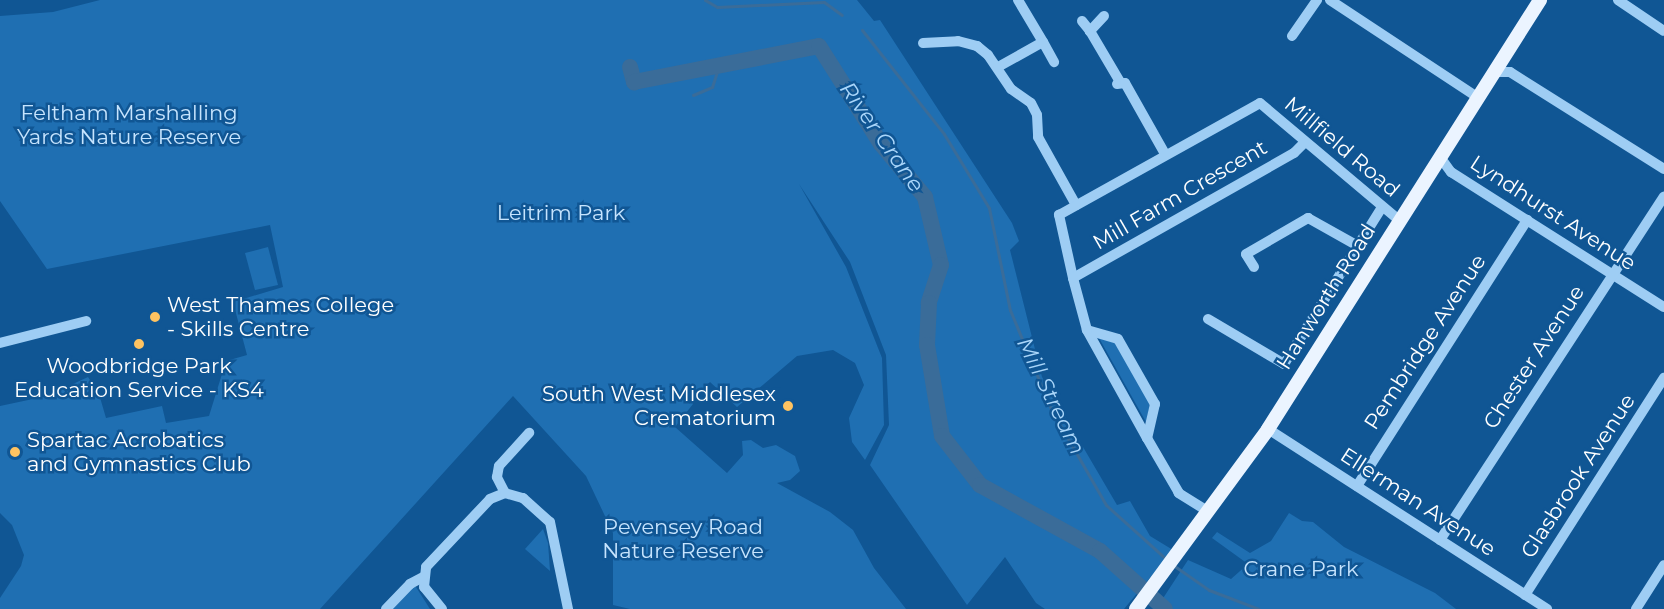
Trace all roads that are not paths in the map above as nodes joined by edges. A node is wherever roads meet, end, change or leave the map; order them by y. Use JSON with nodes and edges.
{"nodes":[{"id":1,"x":1018,"y":0,"type":"edge"},
{"id":2,"x":1317,"y":0,"type":"edge"},
{"id":3,"x":1330,"y":0,"type":"edge"},
{"id":4,"x":1540,"y":0,"type":"edge"},
{"id":5,"x":1618,"y":0,"type":"edge"},
{"id":6,"x":1104,"y":16,"type":"dead end"},
{"id":7,"x":1082,"y":21,"type":"dead end"},
{"id":8,"x":1090,"y":31,"type":"junction"},
{"id":9,"x":1664,"y":31,"type":"edge"},
{"id":10,"x":1292,"y":36,"type":"dead end"},
{"id":11,"x":1043,"y":42,"type":"junction"},
{"id":12,"x":923,"y":43,"type":"dead end"},
{"id":13,"x":1504,"y":56,"type":"junction"},
{"id":14,"x":1054,"y":62,"type":"dead end"},
{"id":15,"x":998,"y":67,"type":"junction"},
{"id":16,"x":1494,"y":72,"type":"junction"},
{"id":17,"x":1510,"y":72,"type":"junction"},
{"id":18,"x":1477,"y":97,"type":"junction"},
{"id":19,"x":1304,"y":143,"type":"junction"},
{"id":20,"x":1166,"y":154,"type":"junction"},
{"id":21,"x":1440,"y":157,"type":"junction"},
{"id":22,"x":1664,"y":169,"type":"edge"},
{"id":23,"x":1431,"y":171,"type":"junction"},
{"id":24,"x":1451,"y":172,"type":"junction"},
{"id":25,"x":1664,"y":197,"type":"edge"},
{"id":26,"x":1076,"y":205,"type":"junction"},
{"id":27,"x":1382,"y":207,"type":"junction"},
{"id":28,"x":1527,"y":220,"type":"junction"},
{"id":29,"x":1400,"y":221,"type":"junction"},
{"id":30,"x":1358,"y":246,"type":"junction"},
{"id":31,"x":1254,"y":267,"type":"dead end"},
{"id":32,"x":1611,"y":273,"type":"junction"},
{"id":33,"x":1074,"y":278,"type":"junction"},
{"id":34,"x":1664,"y":307,"type":"edge"},
{"id":35,"x":1208,"y":320,"type":"dead end"},
{"id":36,"x":86,"y":321,"type":"dead end"},
{"id":37,"x":1087,"y":330,"type":"junction"},
{"id":38,"x":0,"y":343,"type":"edge"},
{"id":39,"x":1664,"y":378,"type":"edge"},
{"id":40,"x":1268,"y":429,"type":"junction"},
{"id":41,"x":529,"y":433,"type":"dead end"},
{"id":42,"x":1147,"y":438,"type":"junction"},
{"id":43,"x":1357,"y":486,"type":"junction"},
{"id":44,"x":505,"y":493,"type":"junction"},
{"id":45,"x":1209,"y":512,"type":"junction"},
{"id":46,"x":1440,"y":540,"type":"junction"},
{"id":47,"x":1664,"y":565,"type":"edge"},
{"id":48,"x":423,"y":577,"type":"junction"},
{"id":49,"x":1525,"y":595,"type":"junction"},
{"id":50,"x":1138,"y":606,"type":"edge"},
{"id":51,"x":386,"y":609,"type":"edge"},
{"id":52,"x":442,"y":609,"type":"edge"},
{"id":53,"x":568,"y":609,"type":"edge"},
{"id":54,"x":1547,"y":609,"type":"edge"},
{"id":55,"x":1636,"y":609,"type":"edge"}],
"edges":[{"from":1,"to":11,"type":"street"},
{"from":2,"to":10,"type":"street"},
{"from":3,"to":18,"type":"street"},
{"from":4,"to":13,"type":"main road","name":"Hanworth Road"},
{"from":5,"to":9,"type":"street"},
{"from":6,"to":8,"type":"street"},
{"from":7,"to":8,"type":"street"},
{"from":8,"to":20,"type":"street"},
{"from":11,"to":14,"type":"street"},
{"from":11,"to":15,"type":"street"},
{"from":12,"to":15,"type":"street"},
{"from":13,"to":16,"type":"main road","name":"Hanworth Road"},
{"from":13,"to":17,"type":"street"},
{"from":15,"to":26,"type":"street"},
{"from":16,"to":17,"type":"street"},
{"from":16,"to":18,"type":"main road","name":"Hanworth Road"},
{"from":17,"to":22,"type":"street"},
{"from":18,"to":21,"type":"main road","name":"Hanworth Road"},
{"from":19,"to":20,"type":"street","name":"Millfield Road"},
{"from":19,"to":27,"type":"street","name":"Millfield Road"},
{"from":19,"to":33,"type":"street","name":"Mill Farm Crescent"},
{"from":20,"to":26,"type":"street"},
{"from":21,"to":23,"type":"main road","name":"Hanworth Road"},
{"from":21,"to":24,"type":"street","name":"Lyndhurst Avenue"},
{"from":23,"to":24,"type":"street","name":"Lyndhurst Avenue"},
{"from":23,"to":29,"type":"main road","name":"Hanworth Road"},
{"from":24,"to":28,"type":"street","name":"Lyndhurst Avenue"},
{"from":25,"to":32,"type":"street","name":"Chester Avenue"},
{"from":26,"to":33,"type":"street","name":"Mill Farm Crescent"},
{"from":27,"to":29,"type":"street","name":"Millfield Road"},
{"from":27,"to":30,"type":"street","name":"Hanworth Road"},
{"from":28,"to":32,"type":"street","name":"Lyndhurst Avenue"},
{"from":28,"to":43,"type":"street","name":"Pembridge Avenue"},
{"from":29,"to":40,"type":"main road","name":"Hanworth Road"},
{"from":30,"to":31,"type":"street"},
{"from":30,"to":35,"type":"street","name":"Hanworth Road"},
{"from":32,"to":34,"type":"street","name":"Lyndhurst Avenue"},
{"from":32,"to":46,"type":"street","name":"Chester Avenue"},
{"from":33,"to":37,"type":"street","name":"Mill Farm Crescent"},
{"from":36,"to":38,"type":"street"},
{"from":37,"to":42,"type":"street","name":"Mill Farm Crescent"},
{"from":37,"to":42,"type":"street"},
{"from":39,"to":49,"type":"street","name":"Glasbrook Avenue"},
{"from":40,"to":43,"type":"street","name":"Ellerman Avenue"},
{"from":40,"to":45,"type":"main road","name":"Hanworth Road"},
{"from":41,"to":44,"type":"street"},
{"from":42,"to":45,"type":"street","name":"Mill Farm Crescent"},
{"from":43,"to":46,"type":"street","name":"Ellerman Avenue"},
{"from":44,"to":48,"type":"street"},
{"from":44,"to":53,"type":"street"},
{"from":45,"to":50,"type":"main road","name":"Hanworth Road"},
{"from":46,"to":49,"type":"street","name":"Ellerman Avenue"},
{"from":47,"to":55,"type":"street"},
{"from":48,"to":51,"type":"street"},
{"from":48,"to":52,"type":"street"},
{"from":49,"to":54,"type":"street","name":"Ellerman Avenue"}]}
